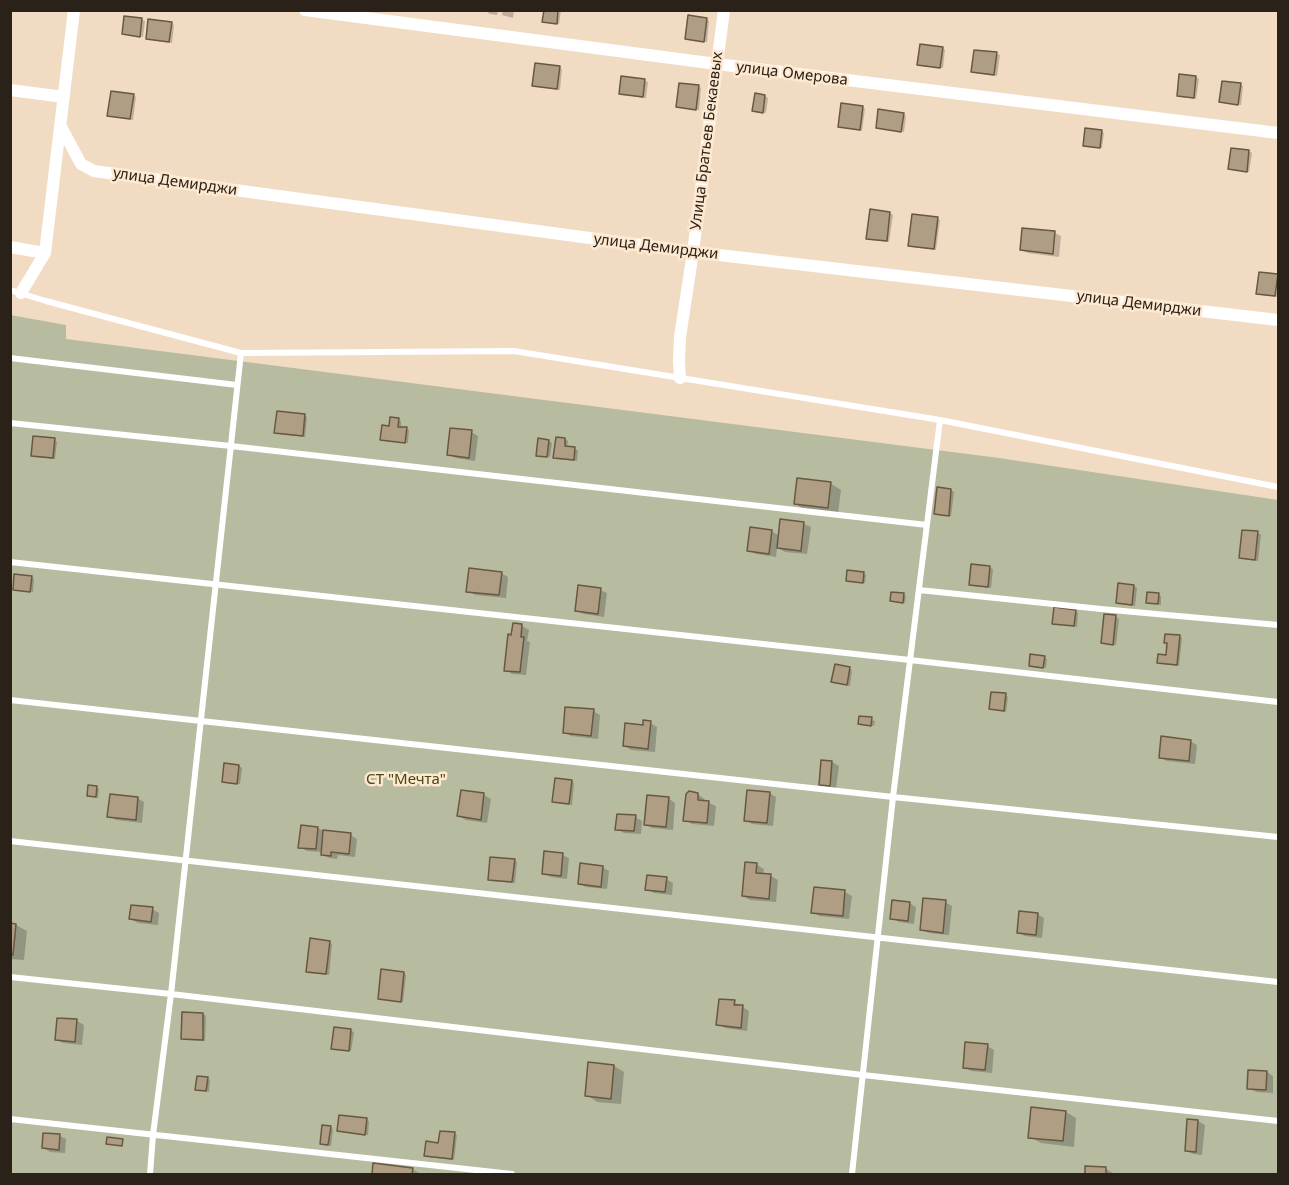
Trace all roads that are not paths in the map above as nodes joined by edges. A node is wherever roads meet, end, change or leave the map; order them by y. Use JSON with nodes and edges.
{"nodes":[{"id":1,"x":74,"y":10,"type":"edge"},
{"id":2,"x":305,"y":10,"type":"edge"},
{"id":3,"x":724,"y":10,"type":"edge"},
{"id":4,"x":717,"y":64,"type":"junction"},
{"id":5,"x":10,"y":90,"type":"edge"},
{"id":6,"x":64,"y":97,"type":"junction"},
{"id":7,"x":60,"y":125,"type":"junction"},
{"id":8,"x":1278,"y":133,"type":"edge"},
{"id":9,"x":10,"y":247,"type":"edge"},
{"id":10,"x":693,"y":252,"type":"junction"},
{"id":11,"x":45,"y":253,"type":"junction"},
{"id":12,"x":16,"y":291,"type":"edge"},
{"id":13,"x":1278,"y":320,"type":"edge"},
{"id":14,"x":241,"y":353,"type":"junction"},
{"id":15,"x":10,"y":358,"type":"edge"},
{"id":16,"x":680,"y":378,"type":"junction"},
{"id":17,"x":237,"y":385,"type":"junction"},
{"id":18,"x":940,"y":420,"type":"junction"},
{"id":19,"x":10,"y":423,"type":"edge"},
{"id":20,"x":231,"y":446,"type":"junction"},
{"id":21,"x":1278,"y":487,"type":"edge"},
{"id":22,"x":927,"y":525,"type":"junction"},
{"id":23,"x":10,"y":562,"type":"edge"},
{"id":24,"x":216,"y":585,"type":"junction"},
{"id":25,"x":919,"y":590,"type":"junction"},
{"id":26,"x":1278,"y":625,"type":"edge"},
{"id":27,"x":910,"y":660,"type":"junction"},
{"id":28,"x":10,"y":700,"type":"edge"},
{"id":29,"x":1278,"y":702,"type":"edge"},
{"id":30,"x":201,"y":722,"type":"junction"},
{"id":31,"x":893,"y":797,"type":"junction"},
{"id":32,"x":1278,"y":837,"type":"edge"},
{"id":33,"x":10,"y":841,"type":"edge"},
{"id":34,"x":186,"y":861,"type":"junction"},
{"id":35,"x":878,"y":938,"type":"junction"},
{"id":36,"x":10,"y":977,"type":"edge"},
{"id":37,"x":1278,"y":982,"type":"edge"},
{"id":38,"x":171,"y":994,"type":"junction"},
{"id":39,"x":863,"y":1075,"type":"junction"},
{"id":40,"x":10,"y":1119,"type":"edge"},
{"id":41,"x":1278,"y":1121,"type":"edge"},
{"id":42,"x":153,"y":1135,"type":"junction"},
{"id":43,"x":150,"y":1174,"type":"edge"},
{"id":44,"x":512,"y":1174,"type":"edge"},
{"id":45,"x":852,"y":1174,"type":"edge"}],
"edges":[{"from":1,"to":6,"type":"street"},
{"from":2,"to":4,"type":"street","name":"улица Омерова"},
{"from":3,"to":4,"type":"street","name":"Улица Братьев Бекаевых"},
{"from":4,"to":8,"type":"street","name":"улица Омерова"},
{"from":4,"to":10,"type":"street","name":"Улица Братьев Бекаевых"},
{"from":5,"to":6,"type":"street"},
{"from":6,"to":7,"type":"street"},
{"from":7,"to":10,"type":"street","name":"улица Демирджи"},
{"from":7,"to":11,"type":"street"},
{"from":9,"to":11,"type":"street"},
{"from":10,"to":13,"type":"street","name":"улица Демирджи"},
{"from":10,"to":16,"type":"street","name":"Улица Братьев Бекаевых"},
{"from":11,"to":12,"type":"street"},
{"from":12,"to":14,"type":"lane"},
{"from":14,"to":16,"type":"lane"},
{"from":14,"to":17,"type":"lane"},
{"from":15,"to":17,"type":"lane"},
{"from":16,"to":18,"type":"lane"},
{"from":17,"to":20,"type":"lane"},
{"from":18,"to":21,"type":"lane"},
{"from":18,"to":22,"type":"lane"},
{"from":19,"to":20,"type":"lane"},
{"from":20,"to":22,"type":"lane"},
{"from":20,"to":24,"type":"lane"},
{"from":22,"to":25,"type":"lane"},
{"from":23,"to":24,"type":"lane"},
{"from":24,"to":27,"type":"lane"},
{"from":24,"to":30,"type":"lane"},
{"from":25,"to":26,"type":"lane"},
{"from":25,"to":27,"type":"lane"},
{"from":27,"to":29,"type":"lane"},
{"from":27,"to":31,"type":"lane"},
{"from":28,"to":30,"type":"lane"},
{"from":30,"to":31,"type":"lane"},
{"from":30,"to":34,"type":"lane"},
{"from":31,"to":32,"type":"lane"},
{"from":31,"to":35,"type":"lane"},
{"from":33,"to":34,"type":"lane"},
{"from":34,"to":35,"type":"lane"},
{"from":34,"to":38,"type":"lane"},
{"from":35,"to":37,"type":"lane"},
{"from":35,"to":39,"type":"lane"},
{"from":36,"to":38,"type":"lane"},
{"from":38,"to":39,"type":"lane"},
{"from":38,"to":42,"type":"lane"},
{"from":39,"to":41,"type":"lane"},
{"from":39,"to":45,"type":"lane"},
{"from":40,"to":42,"type":"lane"},
{"from":42,"to":43,"type":"lane"},
{"from":42,"to":44,"type":"lane"}]}
